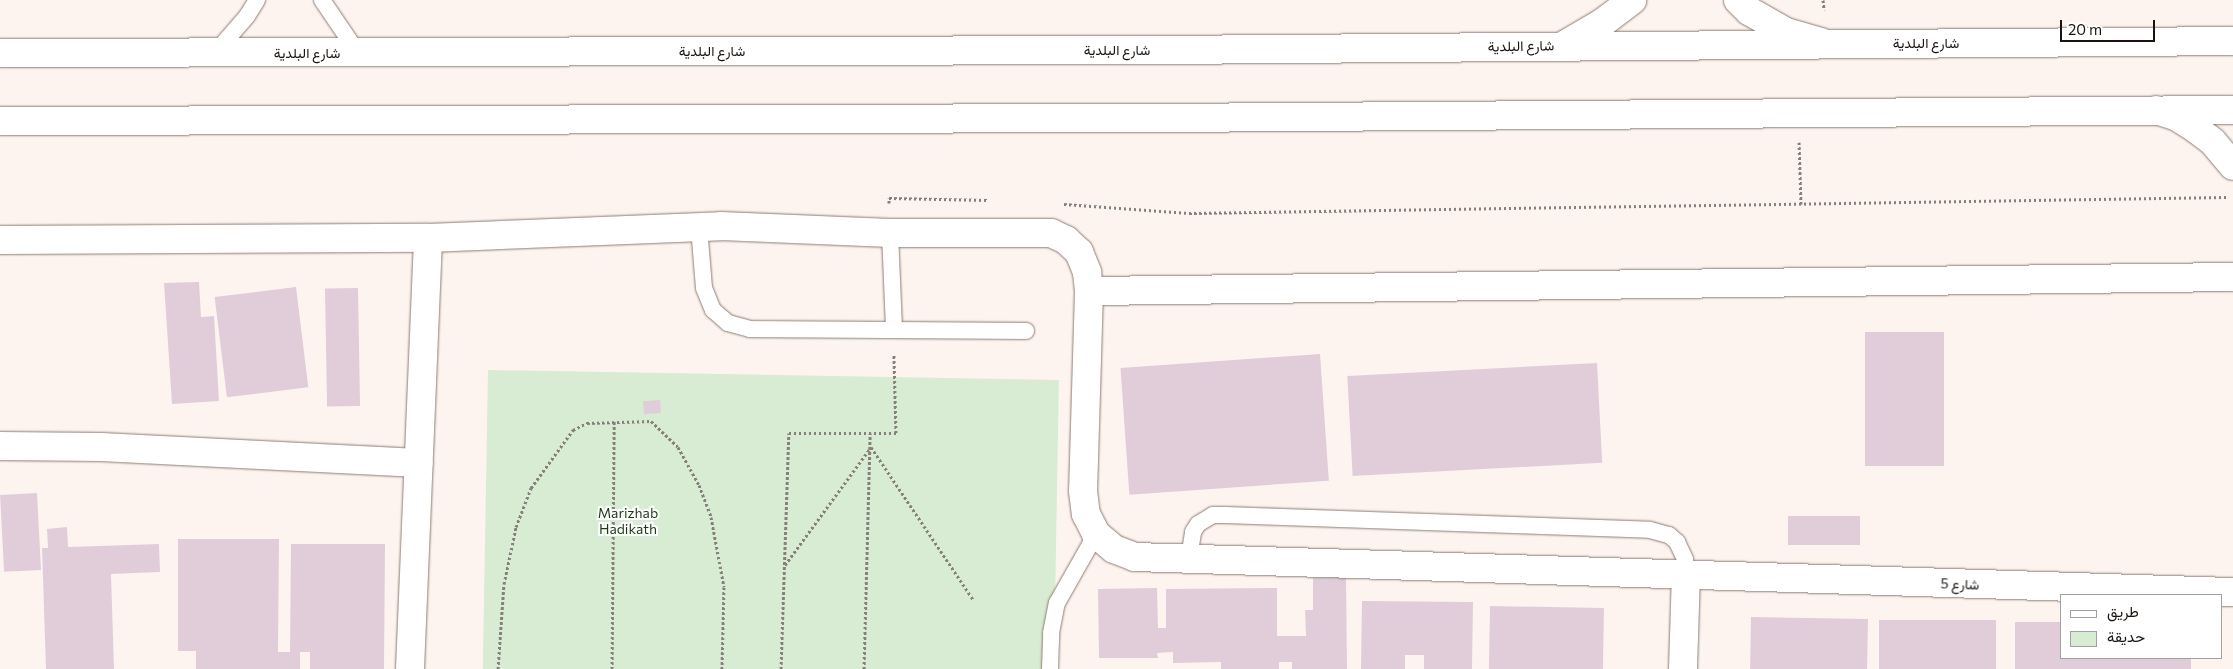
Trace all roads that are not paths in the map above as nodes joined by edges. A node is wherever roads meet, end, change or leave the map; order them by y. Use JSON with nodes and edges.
{"nodes":[{"id":1,"x":257,"y":0,"type":"edge"},
{"id":2,"x":322,"y":0,"type":"edge"},
{"id":3,"x":1632,"y":0,"type":"edge"},
{"id":4,"x":1738,"y":0,"type":"edge"},
{"id":5,"x":2233,"y":41,"type":"edge"},
{"id":6,"x":1826,"y":44,"type":"junction"},
{"id":7,"x":1564,"y":45,"type":"junction"},
{"id":8,"x":1,"y":52,"type":"edge"},
{"id":9,"x":215,"y":53,"type":"junction"},
{"id":10,"x":358,"y":53,"type":"junction"},
{"id":11,"x":2156,"y":110,"type":"junction"},
{"id":12,"x":2233,"y":110,"type":"edge"},
{"id":13,"x":0,"y":121,"type":"edge"},
{"id":14,"x":2233,"y":166,"type":"edge"},
{"id":15,"x":699,"y":227,"type":"junction"},
{"id":16,"x":890,"y":233,"type":"junction"},
{"id":17,"x":428,"y":238,"type":"junction"},
{"id":18,"x":0,"y":240,"type":"edge"},
{"id":19,"x":2233,"y":277,"type":"edge"},
{"id":20,"x":1089,"y":290,"type":"junction"},
{"id":21,"x":894,"y":330,"type":"junction"},
{"id":22,"x":1026,"y":331,"type":"dead end"},
{"id":23,"x":0,"y":446,"type":"edge"},
{"id":24,"x":419,"y":463,"type":"junction"},
{"id":25,"x":1096,"y":534,"type":"junction"},
{"id":26,"x":1189,"y":558,"type":"junction"},
{"id":27,"x":1686,"y":575,"type":"junction"},
{"id":28,"x":2233,"y":592,"type":"edge"},
{"id":29,"x":410,"y":669,"type":"edge"},
{"id":30,"x":1050,"y":669,"type":"edge"},
{"id":31,"x":1683,"y":669,"type":"edge"}],
"edges":[{"from":1,"to":9,"type":"lane"},
{"from":2,"to":10,"type":"lane"},
{"from":3,"to":7,"type":"street"},
{"from":4,"to":6,"type":"street"},
{"from":5,"to":6,"type":"street","name":"شارع البلدية"},
{"from":6,"to":7,"type":"street","name":"شارع البلدية"},
{"from":7,"to":10,"type":"street","name":"شارع البلدية"},
{"from":8,"to":9,"type":"street","name":"شارع البلدية"},
{"from":9,"to":10,"type":"street","name":"شارع البلدية"},
{"from":11,"to":12,"type":"street"},
{"from":11,"to":13,"type":"street"},
{"from":11,"to":14,"type":"street"},
{"from":15,"to":16,"type":"street"},
{"from":15,"to":17,"type":"street"},
{"from":15,"to":21,"type":"lane"},
{"from":16,"to":20,"type":"street"},
{"from":16,"to":21,"type":"lane"},
{"from":17,"to":18,"type":"street"},
{"from":17,"to":24,"type":"street"},
{"from":19,"to":20,"type":"street"},
{"from":20,"to":25,"type":"street"},
{"from":21,"to":22,"type":"lane"},
{"from":23,"to":24,"type":"street"},
{"from":24,"to":29,"type":"street"},
{"from":25,"to":26,"type":"street","name":"شارع 5"},
{"from":25,"to":30,"type":"lane"},
{"from":26,"to":27,"type":"street","name":"شارع 5"},
{"from":26,"to":27,"type":"lane"},
{"from":27,"to":28,"type":"street","name":"شارع 5"},
{"from":27,"to":31,"type":"street"}]}
